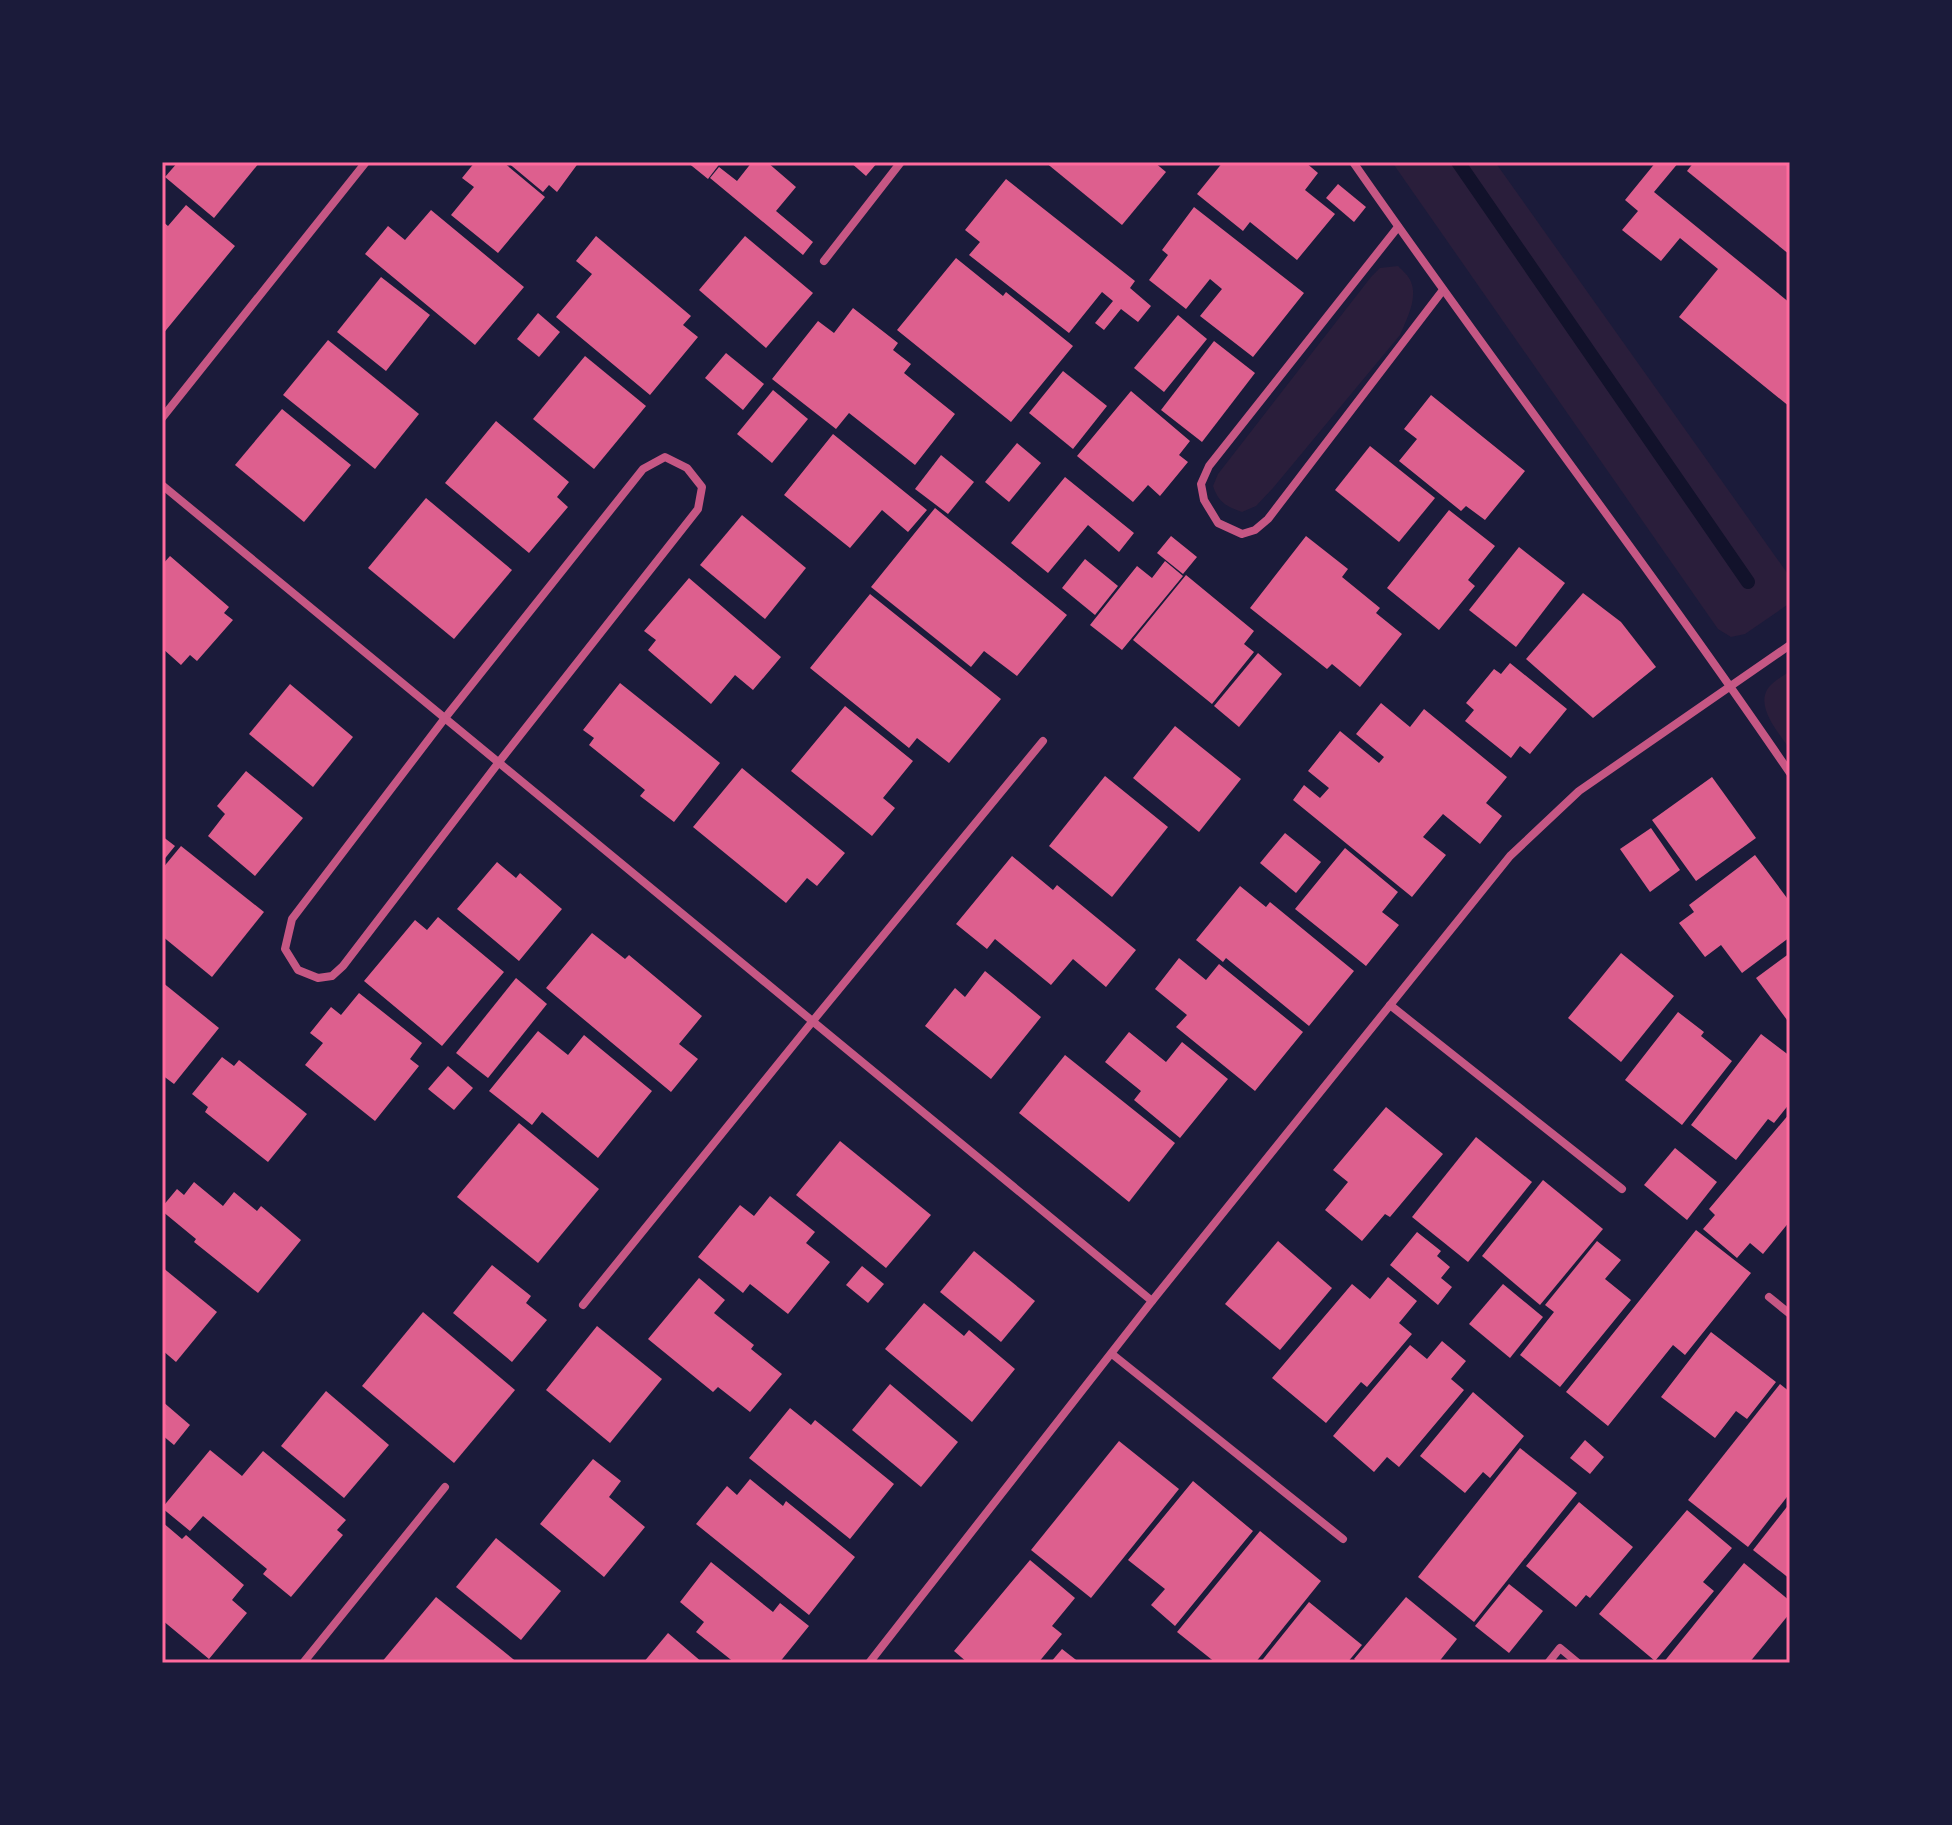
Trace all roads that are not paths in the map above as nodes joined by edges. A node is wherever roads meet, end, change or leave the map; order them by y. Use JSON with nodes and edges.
{"nodes":[{"id":1,"x":366,"y":162,"type":"edge"},
{"id":2,"x":901,"y":162,"type":"edge"},
{"id":3,"x":1353,"y":162,"type":"edge"},
{"id":4,"x":1398,"y":227,"type":"junction"},
{"id":5,"x":824,"y":261,"type":"dead end"},
{"id":6,"x":1443,"y":290,"type":"junction"},
{"id":7,"x":162,"y":418,"type":"edge"},
{"id":8,"x":162,"y":485,"type":"edge"},
{"id":9,"x":1790,"y":645,"type":"edge"},
{"id":10,"x":1731,"y":687,"type":"junction"},
{"id":11,"x":445,"y":718,"type":"junction"},
{"id":12,"x":1043,"y":741,"type":"dead end"},
{"id":13,"x":499,"y":762,"type":"junction"},
{"id":14,"x":1790,"y":773,"type":"edge"},
{"id":15,"x":1390,"y":1005,"type":"junction"},
{"id":16,"x":812,"y":1022,"type":"junction"},
{"id":17,"x":1622,"y":1189,"type":"dead end"},
{"id":18,"x":1769,"y":1297,"type":"dead end"},
{"id":19,"x":1152,"y":1301,"type":"junction"},
{"id":20,"x":583,"y":1305,"type":"dead end"},
{"id":21,"x":1790,"y":1314,"type":"edge"},
{"id":22,"x":1112,"y":1354,"type":"junction"},
{"id":23,"x":445,"y":1487,"type":"dead end"},
{"id":24,"x":1343,"y":1539,"type":"dead end"},
{"id":25,"x":303,"y":1663,"type":"edge"},
{"id":26,"x":869,"y":1663,"type":"edge"},
{"id":27,"x":1548,"y":1663,"type":"edge"},
{"id":28,"x":1578,"y":1663,"type":"edge"}],
"edges":[{"from":1,"to":7,"type":"street"},
{"from":2,"to":5,"type":"street"},
{"from":3,"to":4,"type":"street"},
{"from":4,"to":6,"type":"street"},
{"from":4,"to":6,"type":"street"},
{"from":6,"to":10,"type":"street"},
{"from":8,"to":11,"type":"street"},
{"from":9,"to":10,"type":"street"},
{"from":10,"to":14,"type":"street"},
{"from":10,"to":15,"type":"street"},
{"from":11,"to":13,"type":"street"},
{"from":11,"to":13,"type":"street"},
{"from":11,"to":13,"type":"street"},
{"from":12,"to":16,"type":"street"},
{"from":13,"to":16,"type":"street"},
{"from":15,"to":17,"type":"street"},
{"from":15,"to":19,"type":"street"},
{"from":16,"to":19,"type":"street"},
{"from":16,"to":20,"type":"street"},
{"from":18,"to":21,"type":"street"},
{"from":19,"to":22,"type":"street"},
{"from":22,"to":24,"type":"street"},
{"from":22,"to":26,"type":"street"},
{"from":23,"to":25,"type":"street"},
{"from":27,"to":28,"type":"street"}]}
